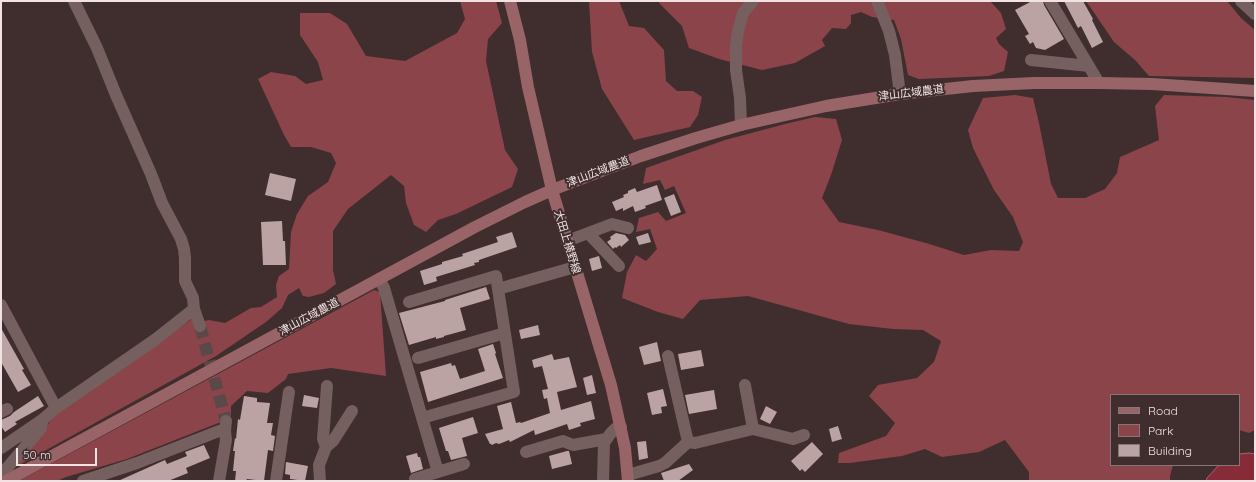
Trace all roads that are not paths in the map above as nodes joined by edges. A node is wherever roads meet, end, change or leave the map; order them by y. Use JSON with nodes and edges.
{"nodes":[{"id":1,"x":510,"y":1,"type":"edge"},
{"id":2,"x":753,"y":1,"type":"edge"},
{"id":3,"x":877,"y":1,"type":"edge"},
{"id":4,"x":1050,"y":1,"type":"edge"},
{"id":5,"x":1241,"y":1,"type":"edge"},
{"id":6,"x":77,"y":4,"type":"edge"},
{"id":7,"x":1255,"y":14,"type":"edge"},
{"id":8,"x":1031,"y":60,"type":"dead end"},
{"id":9,"x":1088,"y":66,"type":"junction"},
{"id":10,"x":1099,"y":83,"type":"junction"},
{"id":11,"x":1255,"y":90,"type":"edge"},
{"id":12,"x":900,"y":94,"type":"junction"},
{"id":13,"x":741,"y":125,"type":"junction"},
{"id":14,"x":552,"y":190,"type":"junction"},
{"id":15,"x":628,"y":228,"type":"dead end"},
{"id":16,"x":588,"y":233,"type":"junction"},
{"id":17,"x":567,"y":241,"type":"junction"},
{"id":18,"x":619,"y":266,"type":"dead end"},
{"id":19,"x":575,"y":268,"type":"junction"},
{"id":20,"x":379,"y":279,"type":"junction"},
{"id":21,"x":498,"y":289,"type":"junction"},
{"id":22,"x":409,"y":302,"type":"dead end"},
{"id":23,"x":1,"y":305,"type":"edge"},
{"id":24,"x":194,"y":309,"type":"junction"},
{"id":25,"x":200,"y":326,"type":"tunnel mouth"},
{"id":26,"x":505,"y":333,"type":"junction"},
{"id":27,"x":668,"y":356,"type":"dead end"},
{"id":28,"x":418,"y":358,"type":"dead end"},
{"id":29,"x":745,"y":385,"type":"dead end"},
{"id":30,"x":327,"y":386,"type":"dead end"},
{"id":31,"x":289,"y":392,"type":"dead end"},
{"id":32,"x":56,"y":408,"type":"junction"},
{"id":33,"x":352,"y":412,"type":"dead end"},
{"id":34,"x":422,"y":418,"type":"junction"},
{"id":35,"x":43,"y":419,"type":"junction"},
{"id":36,"x":621,"y":427,"type":"junction"},
{"id":37,"x":753,"y":429,"type":"junction"},
{"id":38,"x":804,"y":435,"type":"dead end"},
{"id":39,"x":606,"y":438,"type":"junction"},
{"id":40,"x":688,"y":442,"type":"junction"},
{"id":41,"x":326,"y":447,"type":"junction"},
{"id":42,"x":1,"y":448,"type":"edge"},
{"id":43,"x":526,"y":452,"type":"dead end"},
{"id":44,"x":464,"y":464,"type":"dead end"},
{"id":45,"x":438,"y":472,"type":"junction"},
{"id":46,"x":1,"y":475,"type":"edge"},
{"id":47,"x":628,"y":478,"type":"edge"},
{"id":48,"x":415,"y":479,"type":"dead end"},
{"id":49,"x":6,"y":481,"type":"edge"},
{"id":50,"x":83,"y":481,"type":"edge"},
{"id":51,"x":219,"y":481,"type":"edge"},
{"id":52,"x":276,"y":481,"type":"edge"},
{"id":53,"x":320,"y":481,"type":"edge"},
{"id":54,"x":603,"y":481,"type":"edge"}],
"edges":[{"from":1,"to":14,"type":"street","name":"大田上横野線"},
{"from":2,"to":13,"type":"street"},
{"from":3,"to":12,"type":"street"},
{"from":4,"to":9,"type":"street"},
{"from":5,"to":7,"type":"street"},
{"from":6,"to":24,"type":"street"},
{"from":8,"to":9,"type":"street"},
{"from":9,"to":10,"type":"street"},
{"from":10,"to":11,"type":"street","name":"津山広域農道"},
{"from":10,"to":12,"type":"street","name":"津山広域農道"},
{"from":12,"to":13,"type":"street","name":"津山広域農道"},
{"from":13,"to":14,"type":"street","name":"津山広域農道"},
{"from":14,"to":17,"type":"street","name":"大田上横野線"},
{"from":14,"to":20,"type":"street","name":"津山広域農道"},
{"from":15,"to":16,"type":"street"},
{"from":16,"to":17,"type":"street"},
{"from":16,"to":18,"type":"street"},
{"from":17,"to":19,"type":"street","name":"大田上横野線"},
{"from":19,"to":21,"type":"street"},
{"from":19,"to":36,"type":"street","name":"大田上横野線"},
{"from":20,"to":34,"type":"street"},
{"from":20,"to":49,"type":"street","name":"津山広域農道"},
{"from":21,"to":22,"type":"street"},
{"from":21,"to":26,"type":"street"},
{"from":23,"to":32,"type":"street"},
{"from":24,"to":25,"type":"street"},
{"from":24,"to":32,"type":"street"},
{"from":26,"to":28,"type":"street"},
{"from":26,"to":34,"type":"street"},
{"from":27,"to":40,"type":"street"},
{"from":29,"to":37,"type":"street"},
{"from":30,"to":41,"type":"street"},
{"from":31,"to":52,"type":"street"},
{"from":32,"to":35,"type":"street"},
{"from":33,"to":41,"type":"street"},
{"from":34,"to":45,"type":"street"},
{"from":35,"to":42,"type":"street"},
{"from":35,"to":46,"type":"street"},
{"from":36,"to":39,"type":"street"},
{"from":36,"to":47,"type":"street","name":"大田上横野線"},
{"from":37,"to":38,"type":"street"},
{"from":37,"to":40,"type":"street"},
{"from":39,"to":43,"type":"street"},
{"from":39,"to":54,"type":"street"},
{"from":40,"to":47,"type":"street"},
{"from":41,"to":53,"type":"street"},
{"from":44,"to":45,"type":"street"},
{"from":45,"to":48,"type":"street"},
{"from":50,"to":51,"type":"street"}]}
